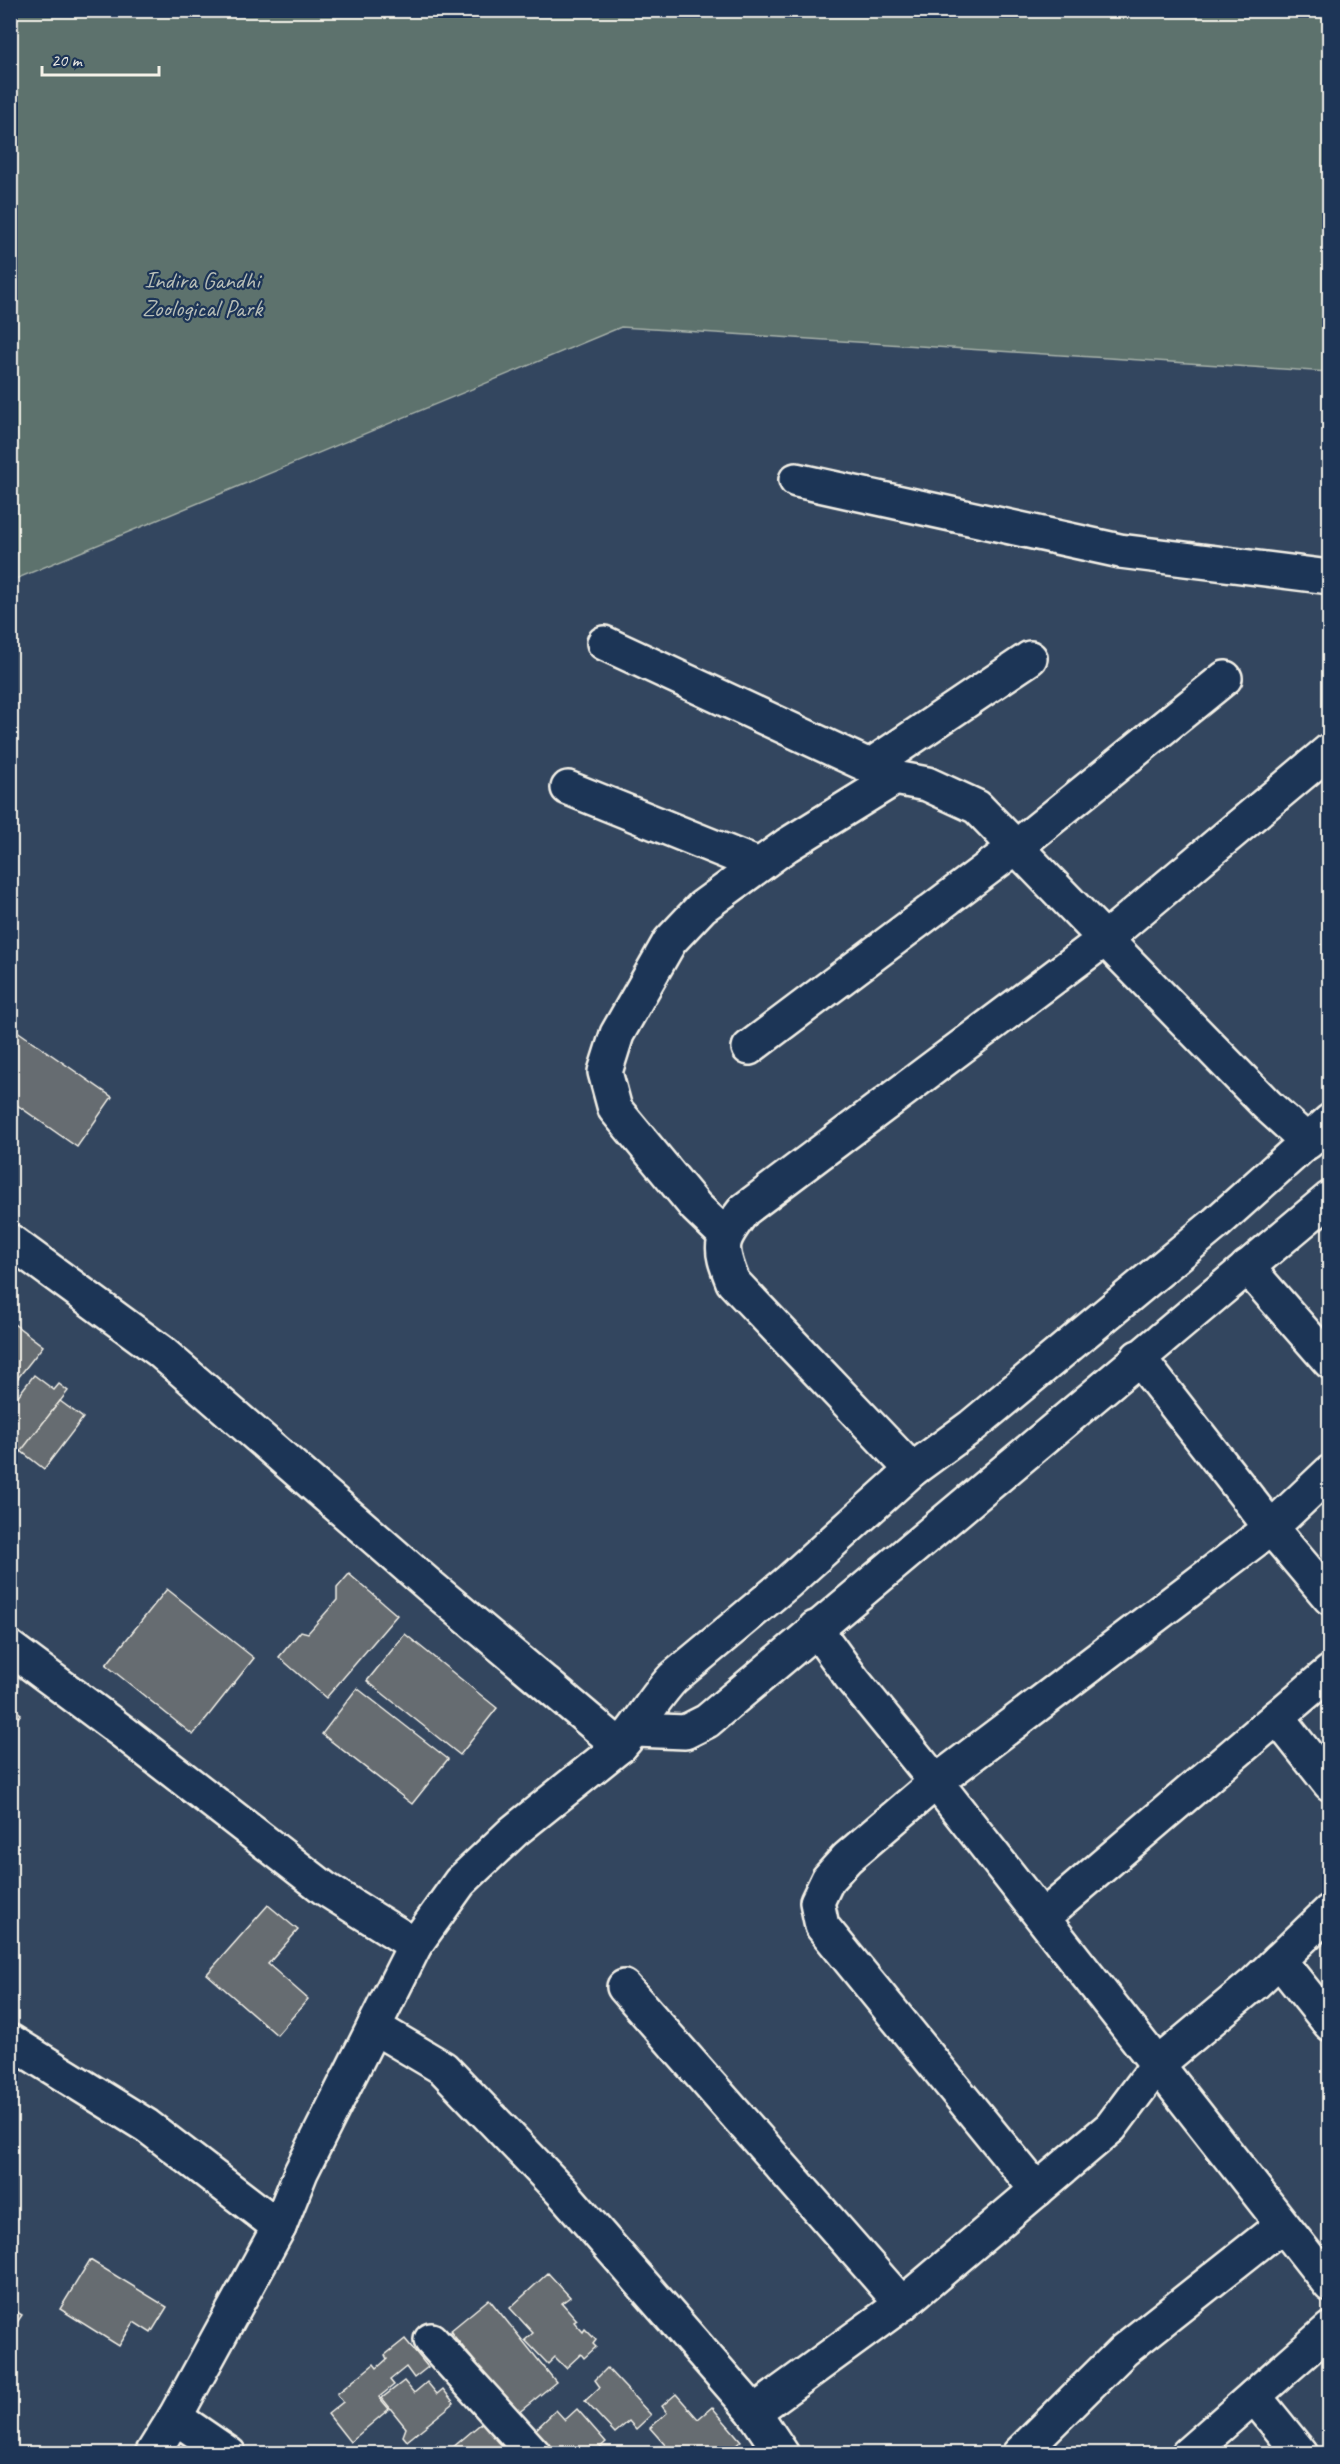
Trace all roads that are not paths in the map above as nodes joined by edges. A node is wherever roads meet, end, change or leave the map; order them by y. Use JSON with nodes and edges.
{"nodes":[{"id":1,"x":796,"y":480,"type":"dead end"},
{"id":2,"x":1329,"y":577,"type":"edge"},
{"id":3,"x":604,"y":643,"type":"dead end"},
{"id":4,"x":1030,"y":658,"type":"dead end"},
{"id":5,"x":1225,"y":678,"type":"dead end"},
{"id":6,"x":1329,"y":750,"type":"edge"},
{"id":7,"x":882,"y":772,"type":"junction"},
{"id":8,"x":568,"y":788,"type":"dead end"},
{"id":9,"x":1016,"y":847,"type":"junction"},
{"id":10,"x":759,"y":865,"type":"junction"},
{"id":11,"x":1105,"y":939,"type":"junction"},
{"id":12,"x":749,"y":1048,"type":"dead end"},
{"id":13,"x":1318,"y":1132,"type":"edge"},
{"id":14,"x":1329,"y":1198,"type":"edge"},
{"id":15,"x":725,"y":1235,"type":"junction"},
{"id":16,"x":10,"y":1241,"type":"edge"},
{"id":17,"x":1247,"y":1267,"type":"junction"},
{"id":18,"x":1138,"y":1358,"type":"junction"},
{"id":19,"x":1329,"y":1362,"type":"edge"},
{"id":20,"x":912,"y":1470,"type":"junction"},
{"id":21,"x":1329,"y":1472,"type":"edge"},
{"id":22,"x":1271,"y":1527,"type":"junction"},
{"id":23,"x":1329,"y":1598,"type":"edge"},
{"id":24,"x":815,"y":1628,"type":"junction"},
{"id":25,"x":10,"y":1648,"type":"edge"},
{"id":26,"x":1329,"y":1672,"type":"edge"},
{"id":27,"x":1277,"y":1717,"type":"junction"},
{"id":28,"x":628,"y":1738,"type":"junction"},
{"id":29,"x":936,"y":1782,"type":"junction"},
{"id":30,"x":1329,"y":1784,"type":"edge"},
{"id":31,"x":1329,"y":1911,"type":"edge"},
{"id":32,"x":1043,"y":1917,"type":"junction"},
{"id":33,"x":415,"y":1945,"type":"junction"},
{"id":34,"x":1279,"y":1960,"type":"junction"},
{"id":35,"x":624,"y":1987,"type":"dead end"},
{"id":36,"x":1329,"y":2024,"type":"edge"},
{"id":37,"x":375,"y":2027,"type":"junction"},
{"id":38,"x":10,"y":2041,"type":"edge"},
{"id":39,"x":1158,"y":2064,"type":"junction"},
{"id":40,"x":1037,"y":2190,"type":"junction"},
{"id":41,"x":1282,"y":2225,"type":"junction"},
{"id":42,"x":279,"y":2227,"type":"junction"},
{"id":43,"x":1329,"y":2285,"type":"edge"},
{"id":44,"x":902,"y":2304,"type":"junction"},
{"id":45,"x":1329,"y":2329,"type":"edge"},
{"id":46,"x":431,"y":2340,"type":"dead end"},
{"id":47,"x":1254,"y":2396,"type":"junction"},
{"id":48,"x":754,"y":2412,"type":"junction"},
{"id":49,"x":175,"y":2416,"type":"junction"},
{"id":50,"x":152,"y":2454,"type":"edge"},
{"id":51,"x":229,"y":2454,"type":"edge"},
{"id":52,"x":534,"y":2454,"type":"edge"},
{"id":53,"x":782,"y":2454,"type":"edge"},
{"id":54,"x":1019,"y":2454,"type":"edge"},
{"id":55,"x":1188,"y":2454,"type":"edge"},
{"id":56,"x":1301,"y":2454,"type":"edge"}],
"edges":[{"from":1,"to":2,"type":"street"},
{"from":3,"to":7,"type":"street"},
{"from":4,"to":7,"type":"street"},
{"from":5,"to":9,"type":"street"},
{"from":6,"to":11,"type":"street"},
{"from":7,"to":9,"type":"street"},
{"from":7,"to":10,"type":"street"},
{"from":8,"to":10,"type":"street"},
{"from":9,"to":11,"type":"street"},
{"from":9,"to":12,"type":"street"},
{"from":10,"to":15,"type":"street"},
{"from":11,"to":13,"type":"street"},
{"from":11,"to":15,"type":"street"},
{"from":13,"to":20,"type":"street"},
{"from":14,"to":17,"type":"street"},
{"from":15,"to":20,"type":"street"},
{"from":16,"to":28,"type":"street"},
{"from":17,"to":18,"type":"street"},
{"from":17,"to":19,"type":"street"},
{"from":18,"to":22,"type":"street"},
{"from":18,"to":24,"type":"street"},
{"from":20,"to":28,"type":"street"},
{"from":21,"to":22,"type":"street"},
{"from":22,"to":23,"type":"street"},
{"from":22,"to":29,"type":"street"},
{"from":24,"to":28,"type":"street"},
{"from":24,"to":29,"type":"street"},
{"from":25,"to":33,"type":"street"},
{"from":26,"to":27,"type":"street"},
{"from":27,"to":30,"type":"street"},
{"from":27,"to":32,"type":"street"},
{"from":28,"to":33,"type":"street"},
{"from":29,"to":32,"type":"street"},
{"from":29,"to":40,"type":"street"},
{"from":31,"to":34,"type":"street"},
{"from":32,"to":39,"type":"street"},
{"from":33,"to":37,"type":"street"},
{"from":34,"to":36,"type":"street"},
{"from":34,"to":39,"type":"street"},
{"from":35,"to":44,"type":"street"},
{"from":37,"to":42,"type":"street"},
{"from":37,"to":48,"type":"street"},
{"from":38,"to":42,"type":"street"},
{"from":39,"to":40,"type":"street"},
{"from":39,"to":41,"type":"street"},
{"from":40,"to":44,"type":"street"},
{"from":41,"to":43,"type":"street"},
{"from":41,"to":54,"type":"street"},
{"from":42,"to":49,"type":"street"},
{"from":44,"to":48,"type":"street"},
{"from":45,"to":47,"type":"street"},
{"from":46,"to":52,"type":"street"},
{"from":47,"to":55,"type":"street"},
{"from":47,"to":56,"type":"street"},
{"from":48,"to":53,"type":"street"},
{"from":49,"to":50,"type":"street"},
{"from":49,"to":51,"type":"street"}]}
